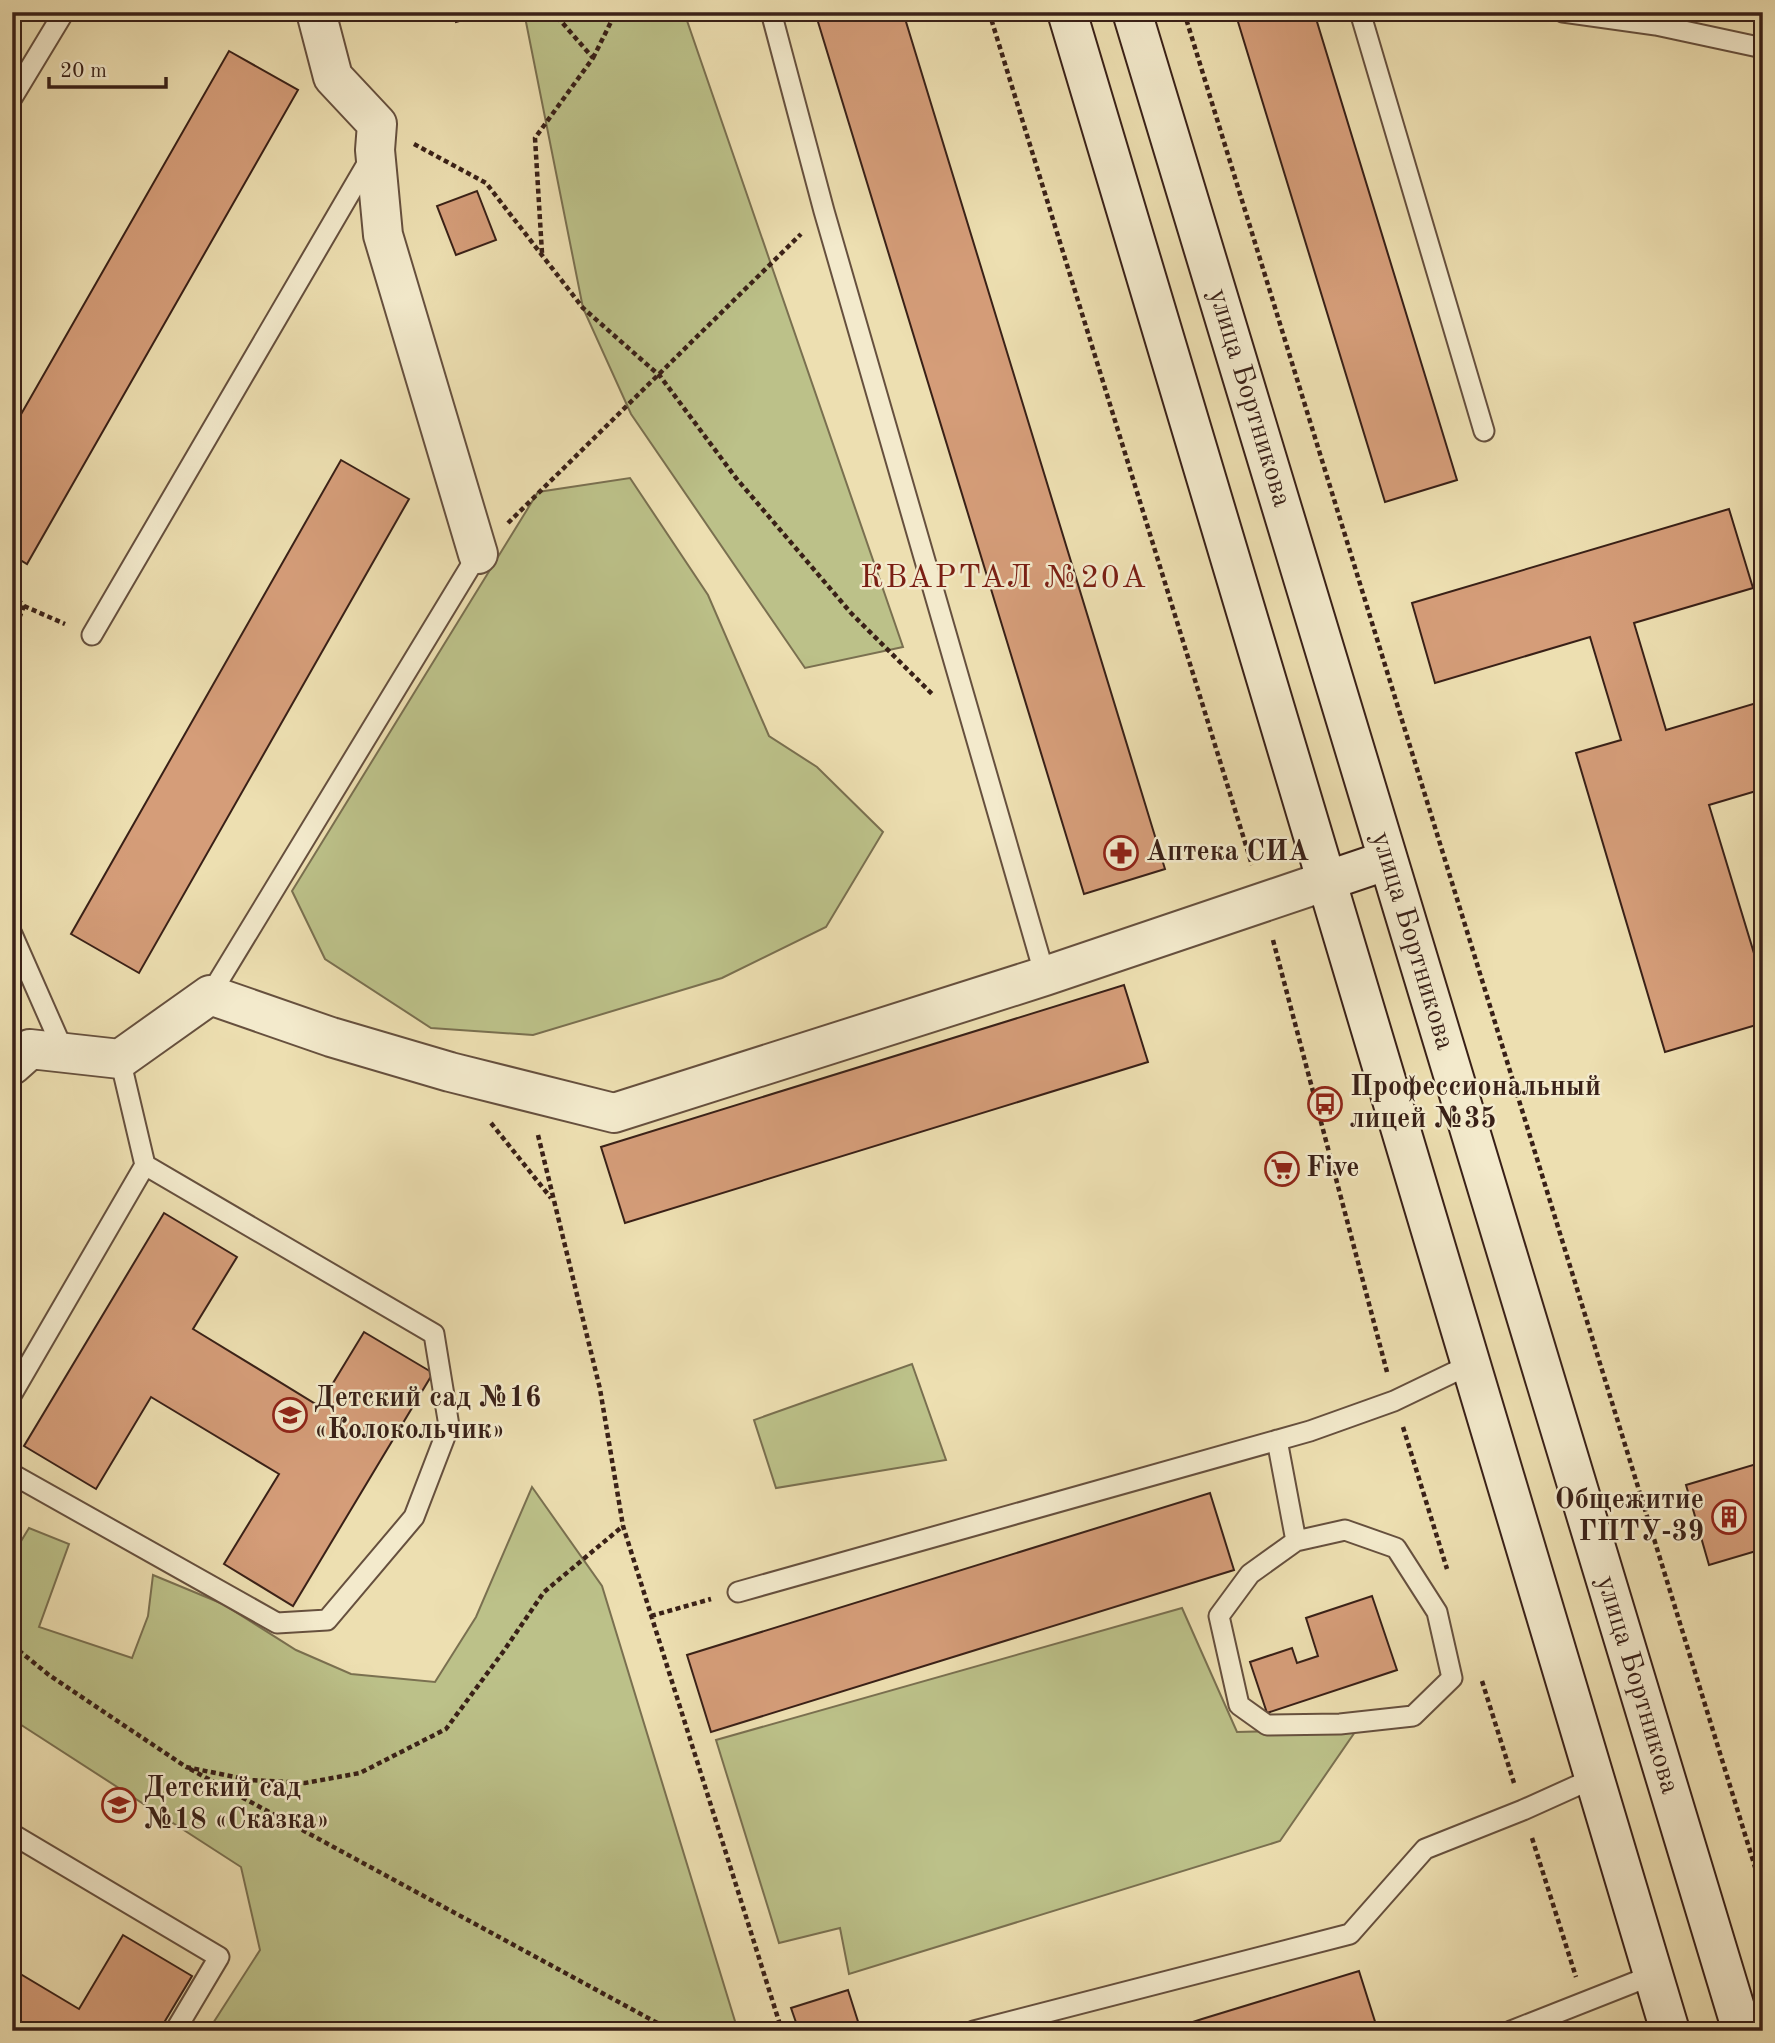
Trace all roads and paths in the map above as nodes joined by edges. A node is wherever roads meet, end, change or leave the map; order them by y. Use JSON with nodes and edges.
{"nodes":[{"id":1,"x":64,"y":12,"type":"edge"},
{"id":2,"x":316,"y":12,"type":"edge"},
{"id":3,"x":553,"y":12,"type":"edge"},
{"id":4,"x":616,"y":12,"type":"edge"},
{"id":5,"x":771,"y":12,"type":"edge"},
{"id":6,"x":989,"y":12,"type":"edge"},
{"id":7,"x":1067,"y":12,"type":"edge"},
{"id":8,"x":1132,"y":12,"type":"edge"},
{"id":9,"x":1184,"y":12,"type":"edge"},
{"id":10,"x":1360,"y":12,"type":"edge"},
{"id":11,"x":1563,"y":12,"type":"edge"},
{"id":12,"x":1763,"y":48,"type":"edge"},
{"id":13,"x":593,"y":58,"type":"junction"},
{"id":14,"x":12,"y":98,"type":"edge"},
{"id":15,"x":376,"y":137,"type":"junction"},
{"id":16,"x":824,"y":211,"type":"junction"},
{"id":17,"x":542,"y":255,"type":"junction"},
{"id":18,"x":660,"y":376,"type":"junction"},
{"id":19,"x":1484,"y":431,"type":"dead end"},
{"id":20,"x":478,"y":554,"type":"junction"},
{"id":21,"x":12,"y":593,"type":"edge"},
{"id":22,"x":24,"y":606,"type":"junction"},
{"id":23,"x":92,"y":635,"type":"joint"},
{"id":24,"x":12,"y":636,"type":"edge"},
{"id":25,"x":976,"y":738,"type":"junction"},
{"id":26,"x":1388,"y":860,"type":"junction"},
{"id":27,"x":1326,"y":881,"type":"junction"},
{"id":28,"x":1263,"y":902,"type":"junction"},
{"id":29,"x":12,"y":933,"type":"edge"},
{"id":30,"x":1045,"y":976,"type":"junction"},
{"id":31,"x":210,"y":995,"type":"junction"},
{"id":32,"x":64,"y":1052,"type":"junction"},
{"id":33,"x":120,"y":1059,"type":"junction"},
{"id":34,"x":12,"y":1065,"type":"edge"},
{"id":35,"x":450,"y":1072,"type":"junction"},
{"id":36,"x":538,"y":1133,"type":"dead end"},
{"id":37,"x":145,"y":1165,"type":"junction"},
{"id":38,"x":553,"y":1201,"type":"junction"},
{"id":39,"x":1471,"y":1364,"type":"junction"},
{"id":40,"x":12,"y":1394,"type":"edge"},
{"id":41,"x":1394,"y":1401,"type":"junction"},
{"id":42,"x":1277,"y":1440,"type":"junction"},
{"id":43,"x":12,"y":1474,"type":"edge"},
{"id":44,"x":623,"y":1526,"type":"junction"},
{"id":45,"x":1296,"y":1541,"type":"junction"},
{"id":46,"x":1448,"y":1573,"type":"dead end"},
{"id":47,"x":738,"y":1592,"type":"joint"},
{"id":48,"x":651,"y":1616,"type":"junction"},
{"id":49,"x":12,"y":1645,"type":"edge"},
{"id":50,"x":1482,"y":1678,"type":"dead end"},
{"id":51,"x":186,"y":1767,"type":"junction"},
{"id":52,"x":1594,"y":1778,"type":"junction"},
{"id":53,"x":1523,"y":1810,"type":"junction"},
{"id":54,"x":12,"y":1835,"type":"edge"},
{"id":55,"x":1763,"y":1893,"type":"edge"},
{"id":56,"x":1653,"y":1975,"type":"junction"},
{"id":57,"x":1584,"y":2003,"type":"junction"},
{"id":58,"x":175,"y":2031,"type":"edge"},
{"id":59,"x":672,"y":2031,"type":"edge"},
{"id":60,"x":782,"y":2031,"type":"edge"},
{"id":61,"x":974,"y":2031,"type":"edge"},
{"id":62,"x":1511,"y":2031,"type":"edge"},
{"id":63,"x":1670,"y":2031,"type":"edge"},
{"id":64,"x":1742,"y":2031,"type":"edge"}],
"edges":[{"from":1,"to":14,"type":"lane"},
{"from":2,"to":15,"type":"main road"},
{"from":3,"to":13,"type":"path"},
{"from":4,"to":13,"type":"path"},
{"from":5,"to":16,"type":"lane"},
{"from":6,"to":28,"type":"path"},
{"from":7,"to":27,"type":"main road"},
{"from":8,"to":26,"type":"main road","name":"улица Бортникова"},
{"from":9,"to":55,"type":"path"},
{"from":10,"to":19,"type":"lane"},
{"from":11,"to":12,"type":"lane"},
{"from":13,"to":17,"type":"path"},
{"from":15,"to":17,"type":"path"},
{"from":15,"to":20,"type":"main road"},
{"from":15,"to":23,"type":"lane"},
{"from":16,"to":18,"type":"path"},
{"from":16,"to":25,"type":"lane"},
{"from":17,"to":18,"type":"path"},
{"from":18,"to":20,"type":"path"},
{"from":18,"to":25,"type":"path"},
{"from":20,"to":31,"type":"lane"},
{"from":21,"to":22,"type":"path"},
{"from":22,"to":23,"type":"path"},
{"from":22,"to":24,"type":"path"},
{"from":25,"to":30,"type":"lane"},
{"from":26,"to":27,"type":"main road"},
{"from":26,"to":64,"type":"main road","name":"улица Бортникова"},
{"from":27,"to":28,"type":"main road"},
{"from":27,"to":39,"type":"main road"},
{"from":28,"to":30,"type":"main road"},
{"from":28,"to":41,"type":"path"},
{"from":29,"to":32,"type":"lane"},
{"from":30,"to":35,"type":"main road"},
{"from":31,"to":33,"type":"main road"},
{"from":31,"to":35,"type":"main road"},
{"from":32,"to":33,"type":"main road"},
{"from":32,"to":34,"type":"main road"},
{"from":33,"to":37,"type":"lane"},
{"from":35,"to":38,"type":"path"},
{"from":36,"to":38,"type":"path"},
{"from":37,"to":40,"type":"lane"},
{"from":37,"to":43,"type":"lane"},
{"from":38,"to":44,"type":"path"},
{"from":39,"to":41,"type":"lane"},
{"from":39,"to":52,"type":"main road"},
{"from":41,"to":42,"type":"lane"},
{"from":41,"to":46,"type":"path"},
{"from":42,"to":45,"type":"lane"},
{"from":42,"to":47,"type":"lane"},
{"from":44,"to":48,"type":"path"},
{"from":44,"to":51,"type":"path"},
{"from":45,"to":45,"type":"lane"},
{"from":47,"to":48,"type":"path"},
{"from":48,"to":60,"type":"path"},
{"from":49,"to":51,"type":"path"},
{"from":50,"to":53,"type":"path"},
{"from":51,"to":59,"type":"path"},
{"from":52,"to":53,"type":"lane"},
{"from":52,"to":56,"type":"main road"},
{"from":53,"to":57,"type":"path"},
{"from":53,"to":61,"type":"lane"},
{"from":54,"to":58,"type":"lane"},
{"from":56,"to":57,"type":"lane"},
{"from":56,"to":63,"type":"main road"},
{"from":57,"to":62,"type":"lane"}]}
